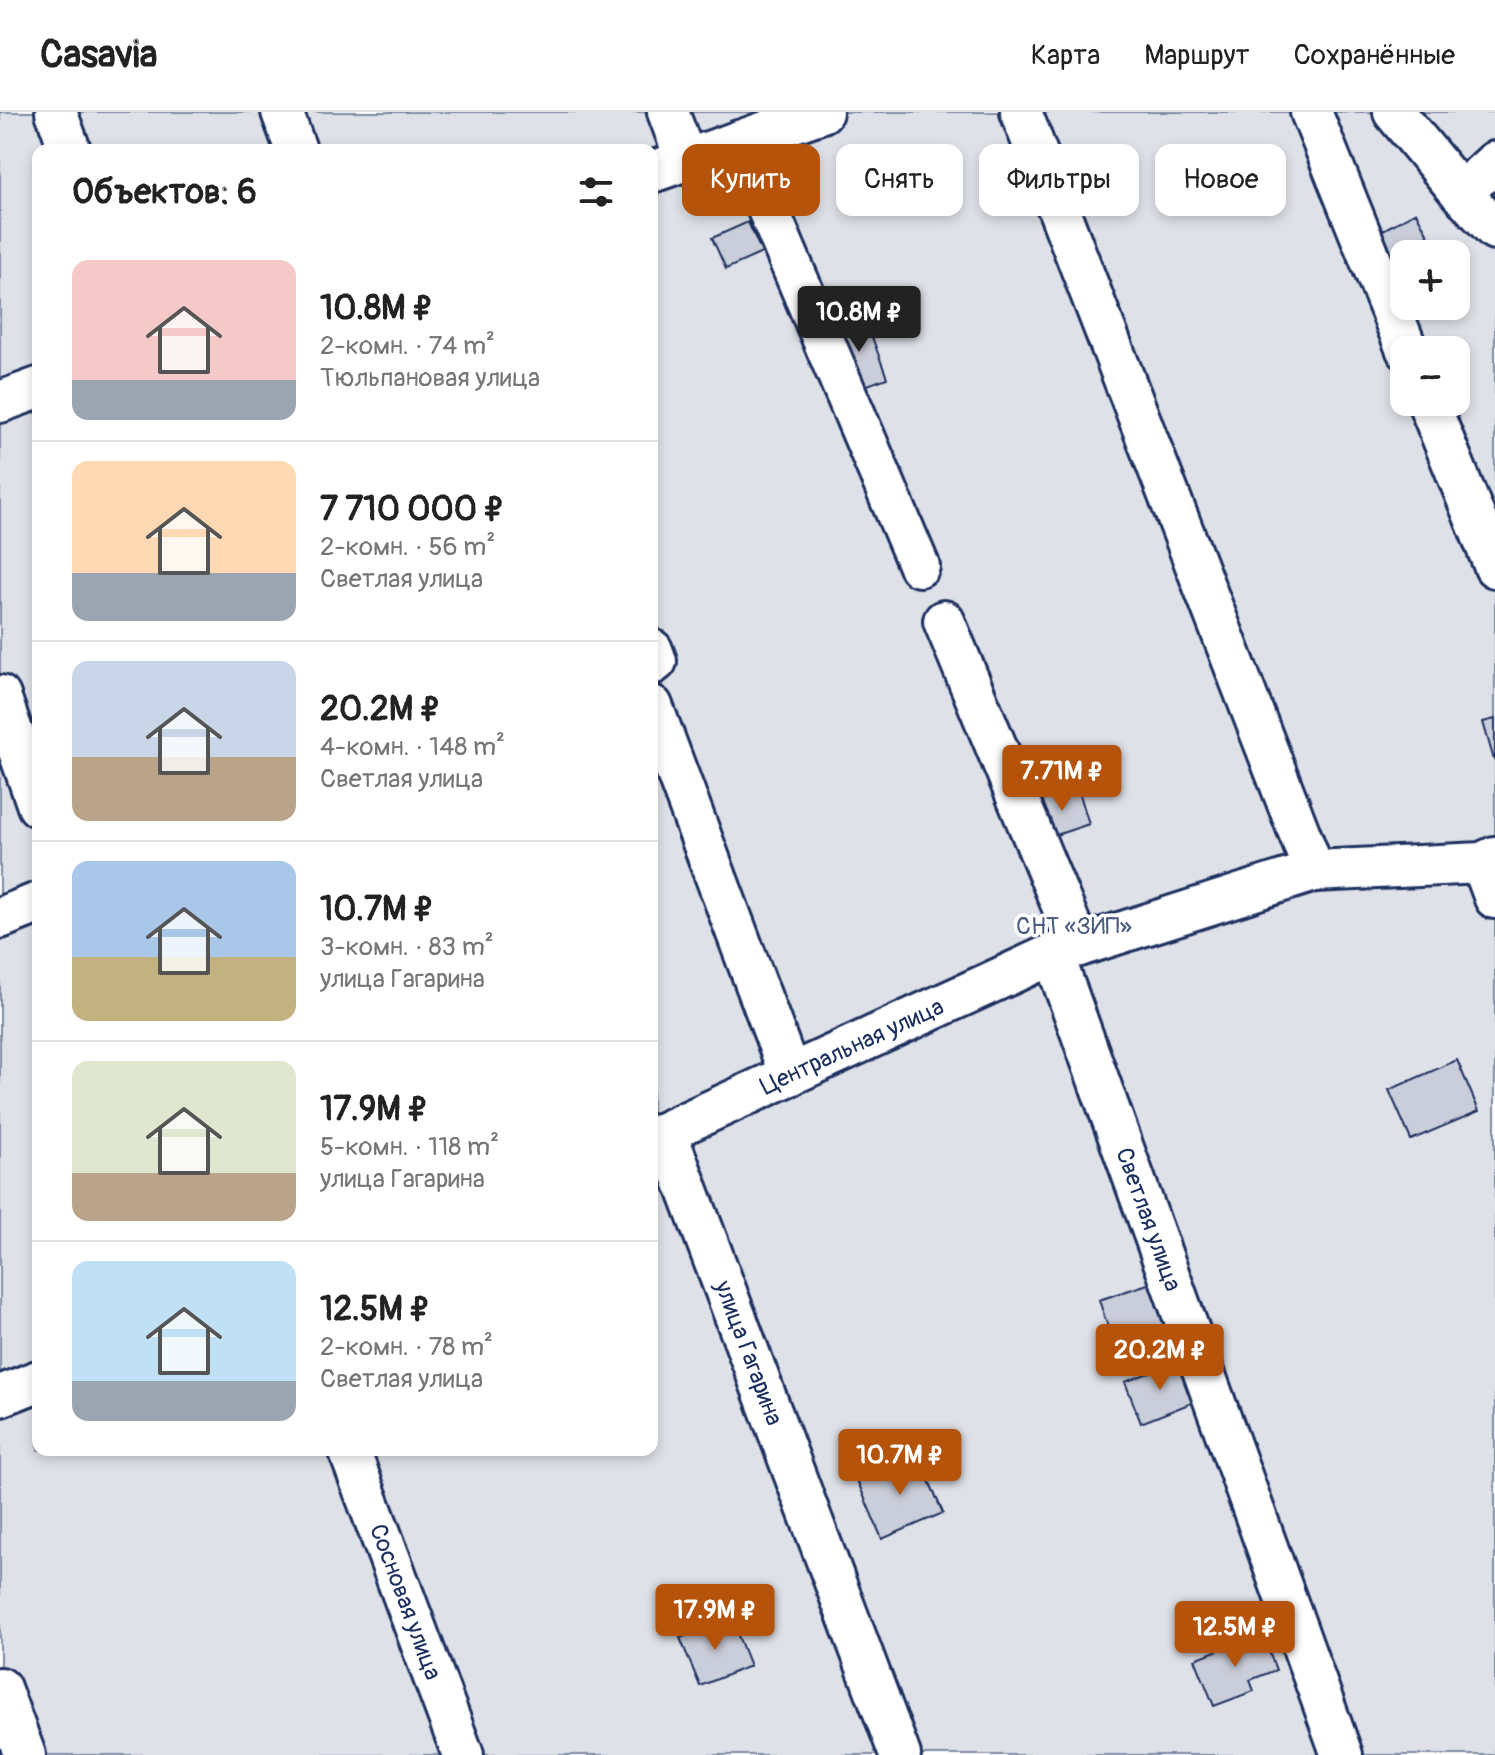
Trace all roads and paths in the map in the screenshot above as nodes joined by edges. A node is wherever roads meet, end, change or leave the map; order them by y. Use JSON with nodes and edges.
{"nodes":[{"id":1,"x":56,"y":112,"type":"edge"},
{"id":2,"x":282,"y":112,"type":"edge"},
{"id":3,"x":668,"y":112,"type":"edge"},
{"id":4,"x":822,"y":112,"type":"edge"},
{"id":5,"x":1021,"y":112,"type":"edge"},
{"id":6,"x":1311,"y":112,"type":"edge"},
{"id":7,"x":1394,"y":112,"type":"edge"},
{"id":8,"x":739,"y":141,"type":"junction"},
{"id":9,"x":68,"y":144,"type":"edge"},
{"id":10,"x":294,"y":144,"type":"edge"},
{"id":11,"x":1495,"y":162,"type":"edge"},
{"id":12,"x":669,"y":166,"type":"edge"},
{"id":13,"x":1461,"y":193,"type":"junction"},
{"id":14,"x":1495,"y":229,"type":"edge"},
{"id":15,"x":1401,"y":336,"type":"edge"},
{"id":16,"x":32,"y":390,"type":"edge"},
{"id":17,"x":0,"y":402,"type":"edge"},
{"id":18,"x":1434,"y":416,"type":"edge"},
{"id":19,"x":919,"y":566,"type":"dead end"},
{"id":20,"x":1495,"y":567,"type":"edge"},
{"id":21,"x":944,"y":621,"type":"dead end"},
{"id":22,"x":0,"y":696,"type":"edge"},
{"id":23,"x":658,"y":722,"type":"edge"},
{"id":24,"x":32,"y":789,"type":"edge"},
{"id":25,"x":1314,"y":871,"type":"junction"},
{"id":26,"x":1492,"y":872,"type":"edge"},
{"id":27,"x":32,"y":905,"type":"edge"},
{"id":28,"x":0,"y":918,"type":"edge"},
{"id":29,"x":1066,"y":950,"type":"junction"},
{"id":30,"x":790,"y":1075,"type":"junction"},
{"id":31,"x":659,"y":1135,"type":"edge"},
{"id":32,"x":32,"y":1383,"type":"edge"},
{"id":33,"x":0,"y":1396,"type":"edge"},
{"id":34,"x":351,"y":1456,"type":"edge"},
{"id":35,"x":0,"y":1688,"type":"edge"},
{"id":36,"x":25,"y":1755,"type":"edge"},
{"id":37,"x":463,"y":1755,"type":"edge"},
{"id":38,"x":900,"y":1755,"type":"edge"},
{"id":39,"x":1342,"y":1755,"type":"edge"}],
"edges":[{"from":1,"to":9,"type":"street"},
{"from":2,"to":10,"type":"street"},
{"from":3,"to":12,"type":"street"},
{"from":4,"to":8,"type":"street"},
{"from":5,"to":25,"type":"street"},
{"from":6,"to":15,"type":"street"},
{"from":7,"to":13,"type":"street"},
{"from":8,"to":12,"type":"street"},
{"from":8,"to":19,"type":"street"},
{"from":11,"to":13,"type":"street"},
{"from":13,"to":14,"type":"street"},
{"from":16,"to":17,"type":"street"},
{"from":18,"to":20,"type":"street"},
{"from":21,"to":29,"type":"street","name":"Светлая улица"},
{"from":22,"to":24,"type":"street"},
{"from":23,"to":30,"type":"street"},
{"from":25,"to":26,"type":"street","name":"Центральная улица"},
{"from":25,"to":29,"type":"street","name":"Центральная улица"},
{"from":27,"to":28,"type":"street"},
{"from":29,"to":30,"type":"street","name":"Центральная улица"},
{"from":29,"to":39,"type":"street","name":"Светлая улица"},
{"from":30,"to":31,"type":"street","name":"Центральная улица"},
{"from":31,"to":38,"type":"street","name":"улица Гагарина"},
{"from":32,"to":33,"type":"street"},
{"from":34,"to":37,"type":"street","name":"Сосновая улица"},
{"from":35,"to":36,"type":"street"}]}
